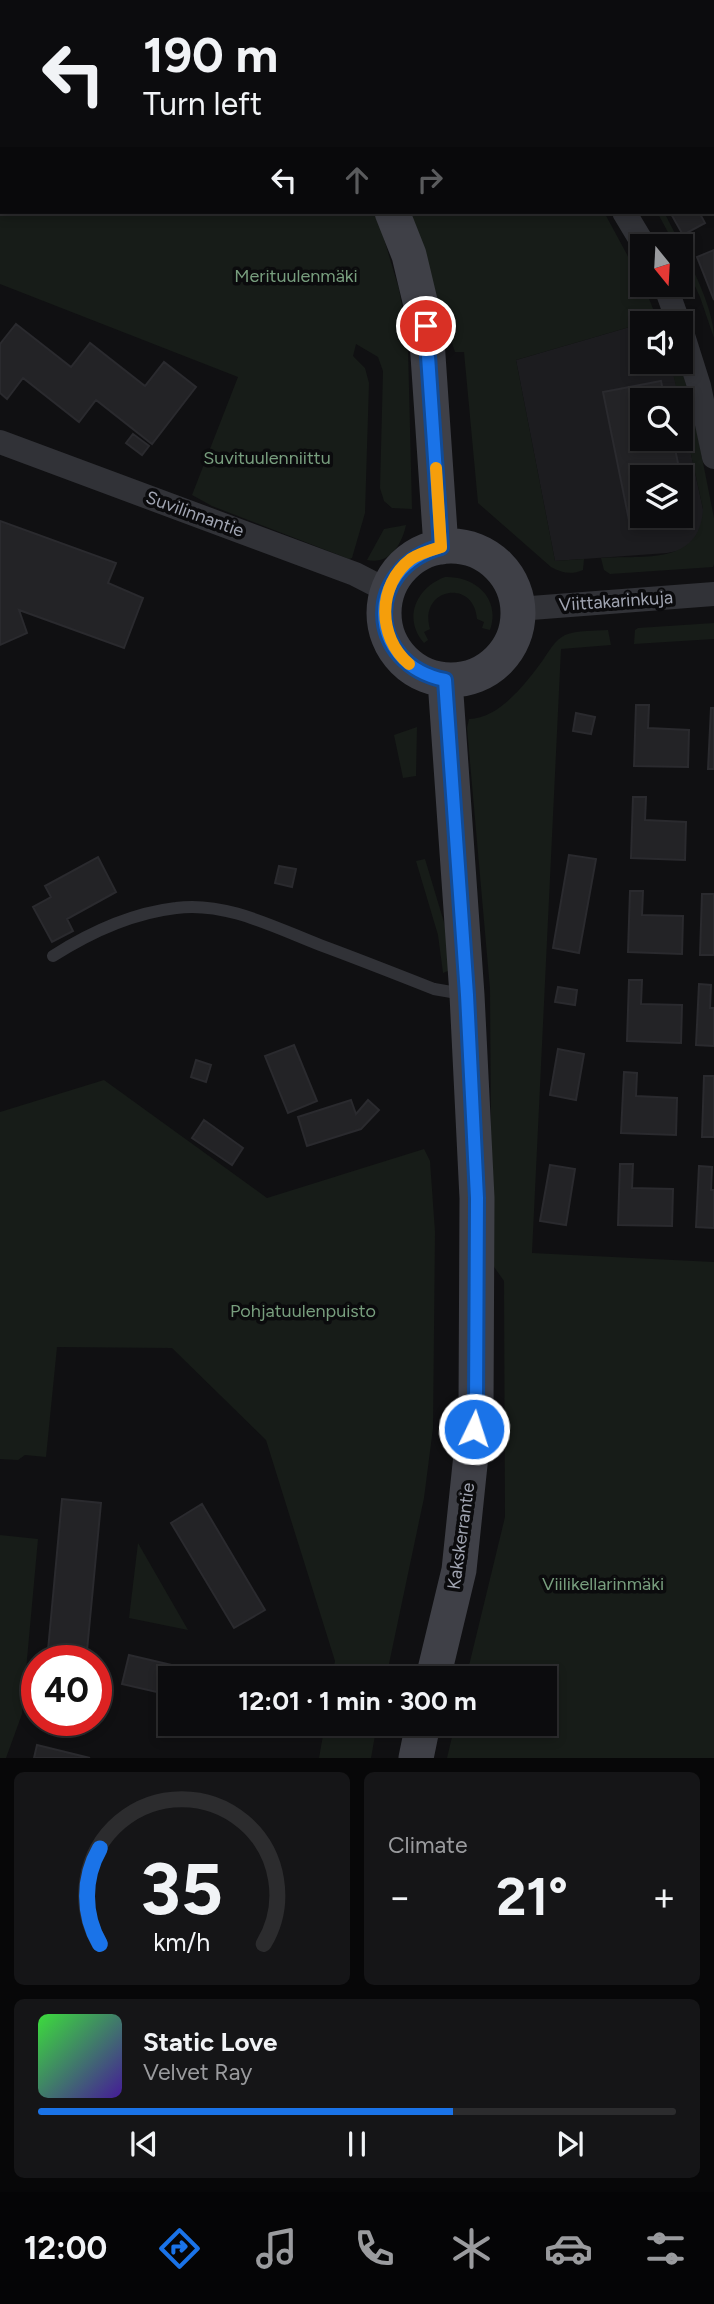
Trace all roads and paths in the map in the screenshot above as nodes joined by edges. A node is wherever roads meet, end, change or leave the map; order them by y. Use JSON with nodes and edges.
{"nodes":[{"id":1,"x":393,"y":214,"type":"edge"},
{"id":2,"x":625,"y":214,"type":"edge"},
{"id":3,"x":637,"y":234,"type":"edge"},
{"id":4,"x":693,"y":367,"type":"edge"},
{"id":5,"x":0,"y":442,"type":"edge"},
{"id":6,"x":714,"y":457,"type":"edge"},
{"id":7,"x":441,"y":547,"type":"junction"},
{"id":8,"x":388,"y":592,"type":"junction"},
{"id":9,"x":714,"y":594,"type":"edge"},
{"id":10,"x":518,"y":609,"type":"junction"},
{"id":11,"x":445,"y":680,"type":"junction"},
{"id":12,"x":53,"y":956,"type":"dead end"},
{"id":13,"x":467,"y":995,"type":"junction"},
{"id":14,"x":436,"y":1666,"type":"edge"},
{"id":15,"x":421,"y":1736,"type":"edge"},
{"id":16,"x":416,"y":1758,"type":"edge"}],
"edges":[{"from":1,"to":7,"type":"street"},
{"from":2,"to":3,"type":"street"},
{"from":4,"to":6,"type":"street"},
{"from":5,"to":8,"type":"street","name":"Suvilinnantie"},
{"from":7,"to":8,"type":"street"},
{"from":7,"to":10,"type":"street"},
{"from":8,"to":11,"type":"street"},
{"from":9,"to":10,"type":"street","name":"Viittakarinkuja"},
{"from":10,"to":11,"type":"street"},
{"from":11,"to":13,"type":"street","name":"Kakskerrantie"},
{"from":12,"to":13,"type":"lane"},
{"from":13,"to":14,"type":"street","name":"Kakskerrantie"},
{"from":15,"to":16,"type":"street"}]}
